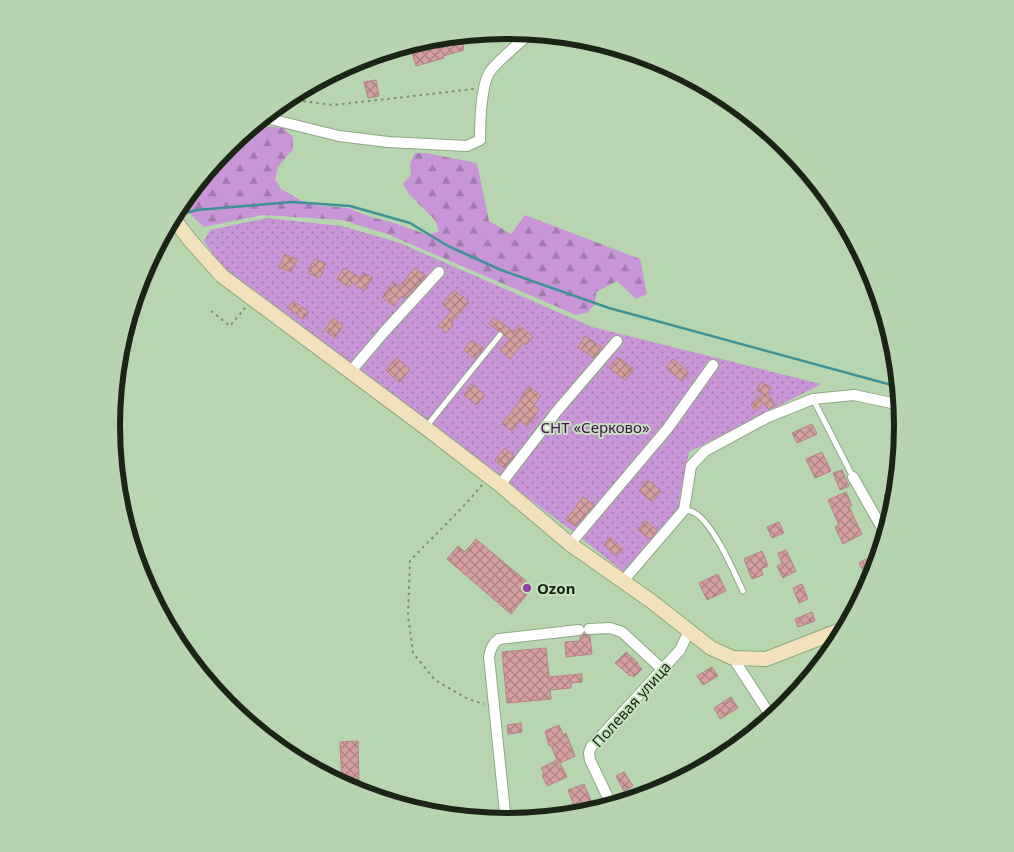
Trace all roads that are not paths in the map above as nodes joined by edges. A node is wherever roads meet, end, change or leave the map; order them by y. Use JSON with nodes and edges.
{"nodes":[{"id":1,"x":523,"y":40,"type":"edge"},
{"id":2,"x":271,"y":119,"type":"edge"},
{"id":3,"x":178,"y":222,"type":"edge"},
{"id":4,"x":439,"y":272,"type":"dead end"},
{"id":5,"x":500,"y":335,"type":"dead end"},
{"id":6,"x":617,"y":341,"type":"dead end"},
{"id":7,"x":713,"y":365,"type":"dead end"},
{"id":8,"x":350,"y":371,"type":"junction"},
{"id":9,"x":812,"y":399,"type":"junction"},
{"id":10,"x":893,"y":403,"type":"edge"},
{"id":11,"x":426,"y":428,"type":"junction"},
{"id":12,"x":853,"y":477,"type":"joint"},
{"id":13,"x":494,"y":481,"type":"junction"},
{"id":14,"x":684,"y":510,"type":"junction"},
{"id":15,"x":881,"y":526,"type":"edge"},
{"id":16,"x":570,"y":544,"type":"junction"},
{"id":17,"x":623,"y":581,"type":"junction"},
{"id":18,"x":742,"y":591,"type":"dead end"},
{"id":19,"x":689,"y":632,"type":"junction"},
{"id":20,"x":834,"y":633,"type":"edge"},
{"id":21,"x":733,"y":658,"type":"junction"},
{"id":22,"x":662,"y":669,"type":"junction"},
{"id":23,"x":768,"y":712,"type":"edge"},
{"id":24,"x":609,"y":799,"type":"edge"},
{"id":25,"x":505,"y":813,"type":"edge"}],
"edges":[{"from":1,"to":2,"type":"street"},
{"from":3,"to":8,"type":"main road"},
{"from":4,"to":8,"type":"street"},
{"from":5,"to":11,"type":"lane"},
{"from":6,"to":13,"type":"street"},
{"from":7,"to":16,"type":"street"},
{"from":8,"to":11,"type":"main road"},
{"from":9,"to":10,"type":"street"},
{"from":9,"to":12,"type":"lane"},
{"from":9,"to":14,"type":"street"},
{"from":11,"to":13,"type":"main road"},
{"from":12,"to":15,"type":"street"},
{"from":13,"to":16,"type":"main road"},
{"from":14,"to":17,"type":"street"},
{"from":14,"to":18,"type":"lane"},
{"from":16,"to":17,"type":"main road"},
{"from":17,"to":19,"type":"main road"},
{"from":19,"to":21,"type":"main road"},
{"from":19,"to":22,"type":"street","name":"Полевая улица"},
{"from":20,"to":21,"type":"main road"},
{"from":21,"to":23,"type":"street"},
{"from":22,"to":24,"type":"street","name":"Полевая улица"},
{"from":22,"to":25,"type":"street"}]}
